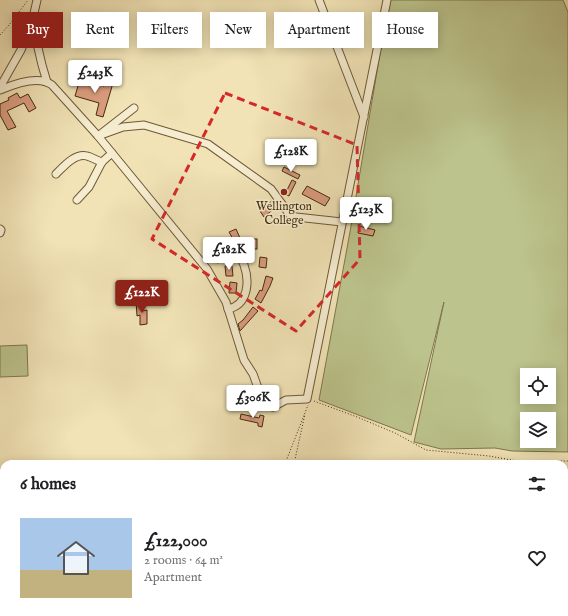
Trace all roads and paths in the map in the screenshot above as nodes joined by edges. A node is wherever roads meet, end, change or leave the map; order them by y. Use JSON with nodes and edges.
{"nodes":[{"id":1,"x":28,"y":0,"type":"edge"},
{"id":2,"x":36,"y":0,"type":"edge"},
{"id":3,"x":319,"y":0,"type":"edge"},
{"id":4,"x":387,"y":0,"type":"edge"},
{"id":5,"x":34,"y":12,"type":"edge"},
{"id":6,"x":0,"y":35,"type":"edge"},
{"id":7,"x":22,"y":48,"type":"edge"},
{"id":8,"x":38,"y":48,"type":"edge"},
{"id":9,"x":47,"y":82,"type":"junction"},
{"id":10,"x":0,"y":87,"type":"edge"},
{"id":11,"x":0,"y":90,"type":"edge"},
{"id":12,"x":134,"y":108,"type":"dead end"},
{"id":13,"x":364,"y":117,"type":"junction"},
{"id":14,"x":98,"y":136,"type":"junction"},
{"id":15,"x":112,"y":153,"type":"junction"},
{"id":16,"x":102,"y":162,"type":"junction"},
{"id":17,"x":56,"y":174,"type":"dead end"},
{"id":18,"x":76,"y":200,"type":"dead end"},
{"id":19,"x":342,"y":222,"type":"junction"},
{"id":20,"x":0,"y":229,"type":"edge"},
{"id":21,"x":0,"y":233,"type":"edge"},
{"id":22,"x":237,"y":251,"type":"dead end"},
{"id":23,"x":228,"y":309,"type":"junction"},
{"id":24,"x":311,"y":400,"type":"dead end"},
{"id":25,"x":308,"y":404,"type":"dead end"},
{"id":26,"x":306,"y":409,"type":"junction"},
{"id":27,"x":287,"y":460,"type":"edge"},
{"id":28,"x":295,"y":460,"type":"edge"},
{"id":29,"x":511,"y":460,"type":"edge"}],
"edges":[{"from":1,"to":6,"type":"path"},
{"from":2,"to":5,"type":"lane"},
{"from":3,"to":13,"type":"lane"},
{"from":4,"to":13,"type":"lane"},
{"from":7,"to":10,"type":"lane"},
{"from":8,"to":9,"type":"lane"},
{"from":9,"to":11,"type":"lane"},
{"from":9,"to":14,"type":"lane"},
{"from":12,"to":14,"type":"lane"},
{"from":13,"to":19,"type":"lane"},
{"from":14,"to":15,"type":"lane"},
{"from":14,"to":19,"type":"lane"},
{"from":15,"to":16,"type":"lane"},
{"from":15,"to":23,"type":"lane"},
{"from":16,"to":17,"type":"lane"},
{"from":16,"to":18,"type":"lane"},
{"from":19,"to":23,"type":"lane"},
{"from":20,"to":21,"type":"lane"},
{"from":22,"to":23,"type":"lane"},
{"from":24,"to":29,"type":"path"},
{"from":25,"to":26,"type":"path"},
{"from":26,"to":27,"type":"path"},
{"from":26,"to":28,"type":"path"}]}
